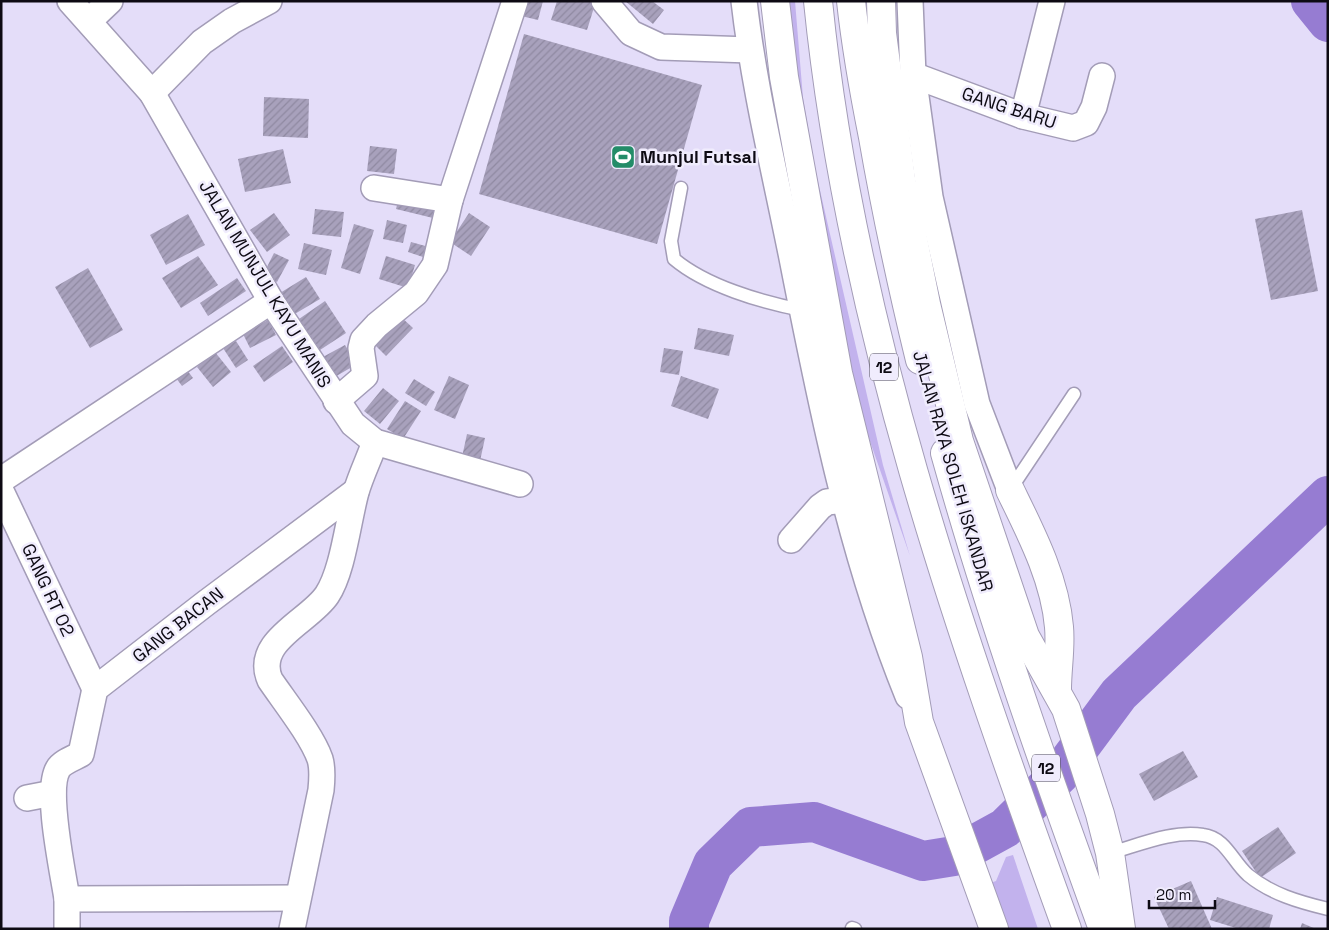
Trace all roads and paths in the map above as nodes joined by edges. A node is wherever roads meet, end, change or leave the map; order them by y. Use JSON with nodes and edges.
{"nodes":[{"id":1,"x":70,"y":1,"type":"edge"},
{"id":2,"x":110,"y":1,"type":"edge"},
{"id":3,"x":269,"y":1,"type":"edge"},
{"id":4,"x":515,"y":1,"type":"edge"},
{"id":5,"x":604,"y":1,"type":"edge"},
{"id":6,"x":744,"y":1,"type":"edge"},
{"id":7,"x":775,"y":1,"type":"edge"},
{"id":8,"x":818,"y":1,"type":"edge"},
{"id":9,"x":852,"y":1,"type":"edge"},
{"id":10,"x":881,"y":1,"type":"edge"},
{"id":11,"x":910,"y":1,"type":"edge"},
{"id":12,"x":1052,"y":1,"type":"edge"},
{"id":13,"x":89,"y":21,"type":"junction"},
{"id":14,"x":750,"y":50,"type":"junction"},
{"id":15,"x":913,"y":76,"type":"junction"},
{"id":16,"x":1102,"y":76,"type":"dead end"},
{"id":17,"x":152,"y":93,"type":"junction"},
{"id":18,"x":1023,"y":116,"type":"junction"},
{"id":19,"x":374,"y":188,"type":"dead end"},
{"id":20,"x":681,"y":188,"type":"dead end"},
{"id":21,"x":450,"y":200,"type":"junction"},
{"id":22,"x":271,"y":302,"type":"junction"},
{"id":23,"x":802,"y":310,"type":"junction"},
{"id":24,"x":1074,"y":394,"type":"dead end"},
{"id":25,"x":336,"y":401,"type":"junction"},
{"id":26,"x":376,"y":442,"type":"junction"},
{"id":27,"x":1,"y":480,"type":"edge"},
{"id":28,"x":520,"y":484,"type":"dead end"},
{"id":29,"x":1010,"y":490,"type":"junction"},
{"id":30,"x":1,"y":491,"type":"edge"},
{"id":31,"x":356,"y":491,"type":"junction"},
{"id":32,"x":844,"y":500,"type":"junction"},
{"id":33,"x":791,"y":540,"type":"dead end"},
{"id":34,"x":95,"y":689,"type":"junction"},
{"id":35,"x":1061,"y":699,"type":"junction"},
{"id":36,"x":921,"y":726,"type":"junction"},
{"id":37,"x":53,"y":793,"type":"junction"},
{"id":38,"x":27,"y":798,"type":"dead end"},
{"id":39,"x":1110,"y":853,"type":"junction"},
{"id":40,"x":296,"y":898,"type":"junction"},
{"id":41,"x":67,"y":900,"type":"junction"},
{"id":42,"x":1328,"y":909,"type":"edge"},
{"id":43,"x":993,"y":928,"type":"edge"},
{"id":44,"x":67,"y":929,"type":"edge"},
{"id":45,"x":292,"y":929,"type":"edge"},
{"id":46,"x":1067,"y":929,"type":"edge"},
{"id":47,"x":1103,"y":929,"type":"edge"},
{"id":48,"x":1121,"y":929,"type":"edge"}],
"edges":[{"from":1,"to":13,"type":"street","name":"JALAN MUNJUL KAYU MANIS"},
{"from":2,"to":13,"type":"street"},
{"from":3,"to":17,"type":"street"},
{"from":4,"to":21,"type":"street"},
{"from":5,"to":14,"type":"street"},
{"from":6,"to":14,"type":"street"},
{"from":7,"to":36,"type":"highway"},
{"from":8,"to":46,"type":"highway","name":"JALAN RAYA SOLEH ISKANDAR","number":"12"},
{"from":9,"to":47,"type":"highway","name":"JALAN RAYA SOLEH ISKANDAR","number":"12"},
{"from":10,"to":35,"type":"highway"},
{"from":11,"to":15,"type":"street"},
{"from":12,"to":18,"type":"street"},
{"from":13,"to":17,"type":"street","name":"JALAN MUNJUL KAYU MANIS"},
{"from":14,"to":23,"type":"street"},
{"from":15,"to":18,"type":"street","name":"GANG BARU"},
{"from":15,"to":29,"type":"street"},
{"from":16,"to":18,"type":"street","name":"GANG BARU"},
{"from":17,"to":22,"type":"street","name":"JALAN MUNJUL KAYU MANIS"},
{"from":19,"to":21,"type":"street"},
{"from":20,"to":23,"type":"lane"},
{"from":21,"to":25,"type":"street"},
{"from":22,"to":25,"type":"street","name":"JALAN MUNJUL KAYU MANIS"},
{"from":22,"to":27,"type":"street"},
{"from":23,"to":32,"type":"street"},
{"from":24,"to":29,"type":"lane"},
{"from":25,"to":26,"type":"street","name":"JALAN MUNJUL KAYU MANIS"},
{"from":26,"to":28,"type":"street","name":"JALAN MUNJUL KAYU MANIS"},
{"from":26,"to":31,"type":"street"},
{"from":29,"to":35,"type":"highway"},
{"from":30,"to":34,"type":"street","name":"GANG RT 02"},
{"from":31,"to":34,"type":"street","name":"GANG BACAN"},
{"from":31,"to":40,"type":"street"},
{"from":32,"to":33,"type":"street"},
{"from":32,"to":36,"type":"street"},
{"from":34,"to":37,"type":"street"},
{"from":35,"to":39,"type":"highway"},
{"from":36,"to":43,"type":"highway"},
{"from":37,"to":38,"type":"street"},
{"from":37,"to":41,"type":"street"},
{"from":39,"to":42,"type":"lane"},
{"from":39,"to":48,"type":"highway"},
{"from":40,"to":41,"type":"street"},
{"from":40,"to":45,"type":"street"},
{"from":41,"to":44,"type":"street"}]}
